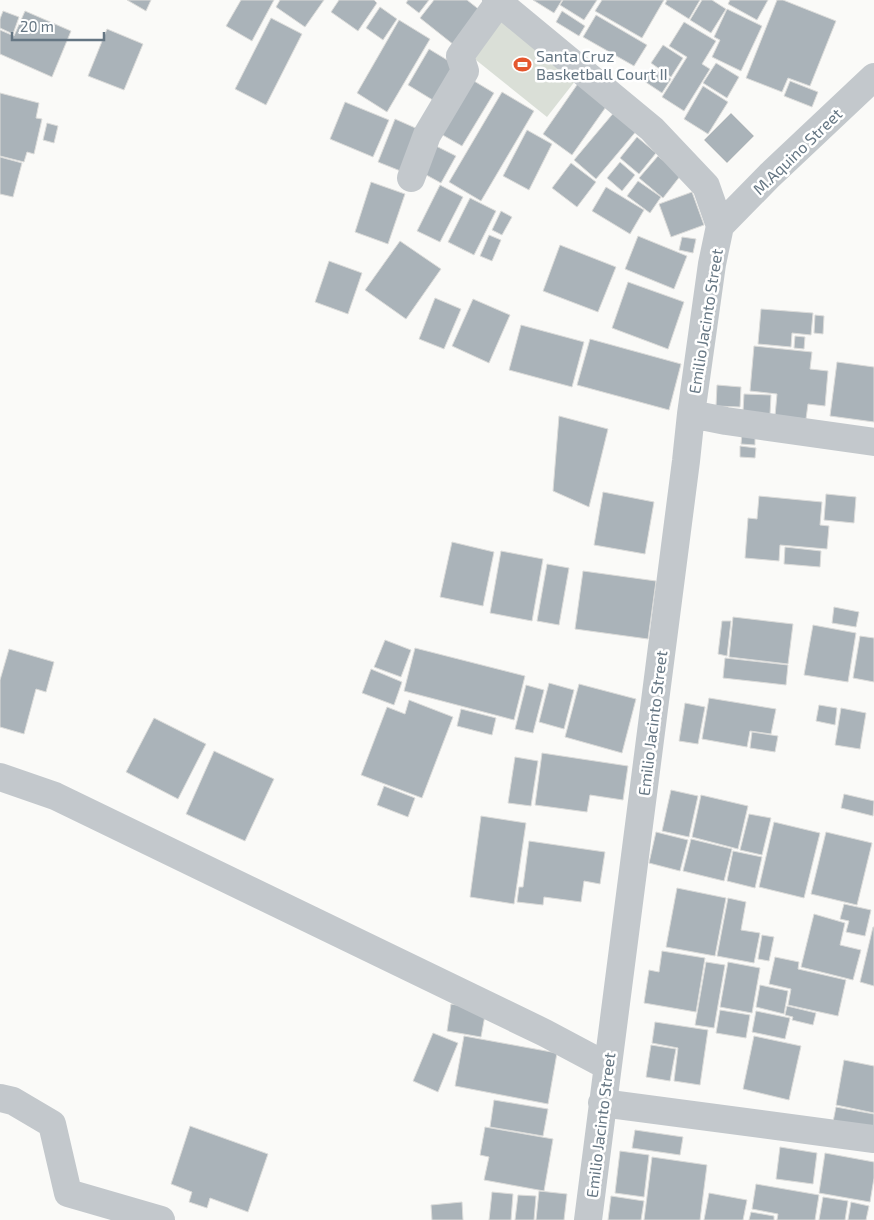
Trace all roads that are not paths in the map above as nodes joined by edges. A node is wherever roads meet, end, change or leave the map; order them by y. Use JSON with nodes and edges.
{"nodes":[{"id":1,"x":497,"y":1,"type":"edge"},
{"id":2,"x":874,"y":77,"type":"edge"},
{"id":3,"x":411,"y":178,"type":"dead end"},
{"id":4,"x":720,"y":226,"type":"junction"},
{"id":5,"x":691,"y":414,"type":"junction"},
{"id":6,"x":874,"y":442,"type":"edge"},
{"id":7,"x":0,"y":777,"type":"edge"},
{"id":8,"x":607,"y":1066,"type":"junction"},
{"id":9,"x":0,"y":1098,"type":"edge"},
{"id":10,"x":602,"y":1103,"type":"junction"},
{"id":11,"x":874,"y":1139,"type":"edge"},
{"id":12,"x":160,"y":1220,"type":"edge"},
{"id":13,"x":588,"y":1220,"type":"edge"}],
"edges":[{"from":1,"to":3,"type":"street"},
{"from":1,"to":4,"type":"street"},
{"from":2,"to":4,"type":"street","name":"M.Aquino Street"},
{"from":4,"to":5,"type":"street","name":"Emilio Jacinto Street"},
{"from":5,"to":6,"type":"street"},
{"from":5,"to":8,"type":"street","name":"Emilio Jacinto Street"},
{"from":7,"to":8,"type":"street"},
{"from":8,"to":10,"type":"street","name":"Emilio Jacinto Street"},
{"from":9,"to":12,"type":"street"},
{"from":10,"to":11,"type":"street"},
{"from":10,"to":13,"type":"street","name":"Emilio Jacinto Street"}]}
